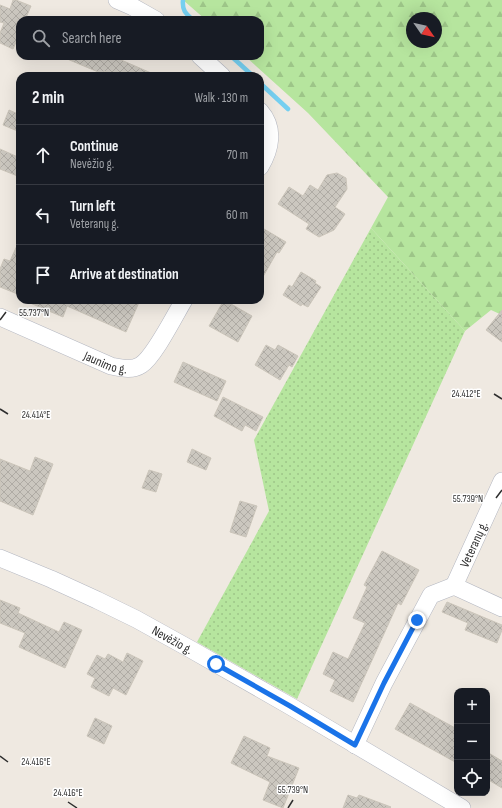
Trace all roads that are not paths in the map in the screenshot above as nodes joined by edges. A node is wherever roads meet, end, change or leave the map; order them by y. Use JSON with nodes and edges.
{"nodes":[{"id":1,"x":117,"y":0,"type":"edge"},
{"id":2,"x":149,"y":16,"type":"edge"},
{"id":3,"x":204,"y":60,"type":"edge"},
{"id":4,"x":218,"y":72,"type":"edge"},
{"id":5,"x":264,"y":116,"type":"edge"},
{"id":6,"x":264,"y":160,"type":"edge"},
{"id":7,"x":182,"y":304,"type":"edge"},
{"id":8,"x":0,"y":317,"type":"edge"},
{"id":9,"x":502,"y":481,"type":"edge"},
{"id":10,"x":0,"y":558,"type":"edge"},
{"id":11,"x":454,"y":586,"type":"junction"},
{"id":12,"x":502,"y":608,"type":"edge"},
{"id":13,"x":355,"y":745,"type":"junction"},
{"id":14,"x":462,"y":808,"type":"edge"}],
"edges":[{"from":1,"to":2,"type":"street"},
{"from":3,"to":4,"type":"street"},
{"from":5,"to":6,"type":"street"},
{"from":7,"to":8,"type":"street","name":"Jaunimo g."},
{"from":9,"to":11,"type":"street","name":"Veteranų g."},
{"from":10,"to":13,"type":"street","name":"Nevėžio g."},
{"from":11,"to":12,"type":"street"},
{"from":11,"to":13,"type":"street"},
{"from":13,"to":14,"type":"street","name":"Nevėžio g."}]}
